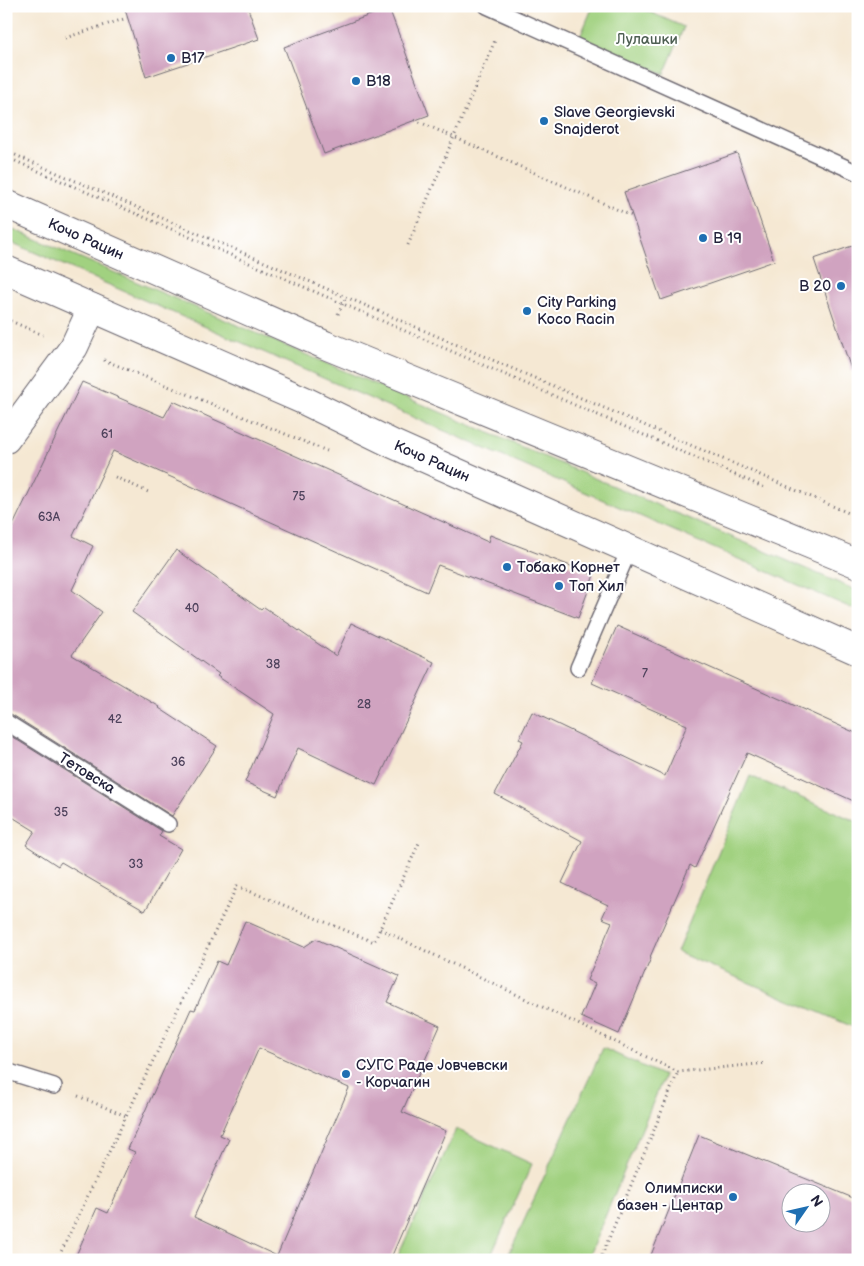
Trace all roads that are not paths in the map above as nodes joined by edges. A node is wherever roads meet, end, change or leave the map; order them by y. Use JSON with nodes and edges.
{"nodes":[{"id":1,"x":487,"y":6,"type":"edge"},
{"id":2,"x":858,"y":173,"type":"edge"},
{"id":3,"x":6,"y":204,"type":"edge"},
{"id":4,"x":6,"y":270,"type":"edge"},
{"id":5,"x":92,"y":308,"type":"junction"},
{"id":6,"x":6,"y":439,"type":"edge"},
{"id":7,"x":630,"y":550,"type":"junction"},
{"id":8,"x":854,"y":558,"type":"edge"},
{"id":9,"x":858,"y":651,"type":"edge"},
{"id":10,"x":578,"y":668,"type":"dead end"},
{"id":11,"x":6,"y":722,"type":"edge"},
{"id":12,"x":168,"y":824,"type":"dead end"},
{"id":13,"x":6,"y":1071,"type":"edge"},
{"id":14,"x":54,"y":1086,"type":"dead end"}],
"edges":[{"from":1,"to":2,"type":"lane"},
{"from":3,"to":8,"type":"street","name":"Кочо Рацин"},
{"from":4,"to":5,"type":"street","name":"Кочо Рацин"},
{"from":5,"to":6,"type":"street"},
{"from":5,"to":7,"type":"street","name":"Кочо Рацин"},
{"from":7,"to":9,"type":"street","name":"Кочо Рацин"},
{"from":7,"to":10,"type":"lane"},
{"from":11,"to":12,"type":"lane","name":"Тетовска"},
{"from":13,"to":14,"type":"lane"}]}
